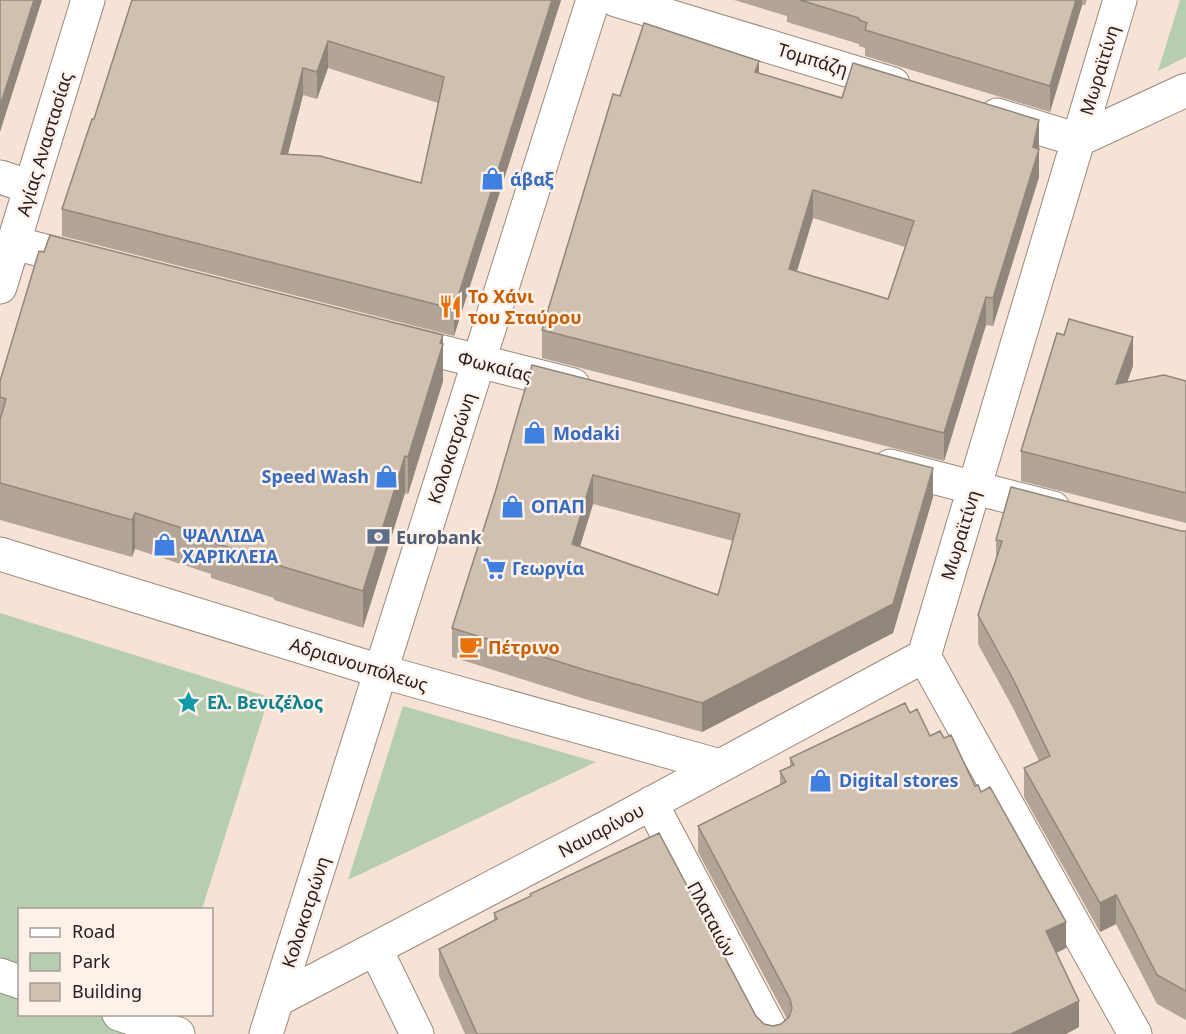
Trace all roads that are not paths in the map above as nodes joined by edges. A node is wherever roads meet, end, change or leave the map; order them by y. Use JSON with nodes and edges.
{"nodes":[{"id":1,"x":88,"y":0,"type":"edge"},
{"id":2,"x":593,"y":0,"type":"edge"},
{"id":3,"x":616,"y":0,"type":"edge"},
{"id":4,"x":1120,"y":0,"type":"edge"},
{"id":5,"x":1186,"y":90,"type":"edge"},
{"id":6,"x":921,"y":92,"type":"edge"},
{"id":7,"x":966,"y":106,"type":"edge"},
{"id":8,"x":1078,"y":140,"type":"junction"},
{"id":9,"x":0,"y":177,"type":"edge"},
{"id":10,"x":31,"y":188,"type":"junction"},
{"id":11,"x":14,"y":243,"type":"junction"},
{"id":12,"x":116,"y":269,"type":"edge"},
{"id":13,"x":0,"y":287,"type":"edge"},
{"id":14,"x":367,"y":333,"type":"edge"},
{"id":15,"x":479,"y":361,"type":"junction"},
{"id":16,"x":604,"y":393,"type":"edge"},
{"id":17,"x":866,"y":460,"type":"edge"},
{"id":18,"x":974,"y":488,"type":"junction"},
{"id":19,"x":1086,"y":516,"type":"edge"},
{"id":20,"x":0,"y":554,"type":"edge"},
{"id":21,"x":924,"y":656,"type":"junction"},
{"id":22,"x":380,"y":671,"type":"junction"},
{"id":23,"x":720,"y":766,"type":"junction"},
{"id":24,"x":651,"y":803,"type":"junction"},
{"id":25,"x":376,"y":950,"type":"junction"},
{"id":26,"x":0,"y":975,"type":"edge"},
{"id":27,"x":18,"y":981,"type":"edge"},
{"id":28,"x":277,"y":1000,"type":"junction"},
{"id":29,"x":125,"y":1016,"type":"edge"},
{"id":30,"x":178,"y":1034,"type":"edge"},
{"id":31,"x":266,"y":1034,"type":"edge"},
{"id":32,"x":417,"y":1034,"type":"edge"},
{"id":33,"x":773,"y":1034,"type":"edge"},
{"id":34,"x":1133,"y":1034,"type":"edge"}],
"edges":[{"from":1,"to":10,"type":"street","name":"Αγίας Αναστασίας"},
{"from":2,"to":15,"type":"street","name":"Κολοκοτρώνη"},
{"from":3,"to":6,"type":"street","name":"Τομπάζη"},
{"from":4,"to":8,"type":"street","name":"Μωραϊτίνη"},
{"from":5,"to":8,"type":"street"},
{"from":7,"to":8,"type":"street"},
{"from":8,"to":18,"type":"street","name":"Μωραϊτίνη"},
{"from":9,"to":10,"type":"street"},
{"from":10,"to":11,"type":"street","name":"Αγίας Αναστασίας"},
{"from":11,"to":12,"type":"street"},
{"from":11,"to":13,"type":"street","name":"Αγίας Αναστασίας"},
{"from":14,"to":15,"type":"street","name":"Φωκαίας"},
{"from":15,"to":16,"type":"street","name":"Φωκαίας"},
{"from":15,"to":22,"type":"street","name":"Κολοκοτρώνη"},
{"from":17,"to":18,"type":"street"},
{"from":18,"to":19,"type":"street"},
{"from":18,"to":21,"type":"street","name":"Μωραϊτίνη"},
{"from":20,"to":22,"type":"street","name":"Αδριανουπόλεως"},
{"from":21,"to":23,"type":"street","name":"Ναυαρίνου"},
{"from":21,"to":34,"type":"street"},
{"from":22,"to":23,"type":"street","name":"Αδριανουπόλεως"},
{"from":22,"to":28,"type":"street","name":"Κολοκοτρώνη"},
{"from":23,"to":24,"type":"street","name":"Ναυαρίνου"},
{"from":24,"to":25,"type":"street","name":"Ναυαρίνου"},
{"from":24,"to":33,"type":"street","name":"Πλαταιών"},
{"from":25,"to":28,"type":"street","name":"Ναυαρίνου"},
{"from":25,"to":32,"type":"street"},
{"from":26,"to":27,"type":"street"},
{"from":28,"to":31,"type":"street","name":"Κολοκοτρώνη"},
{"from":29,"to":30,"type":"street"}]}
